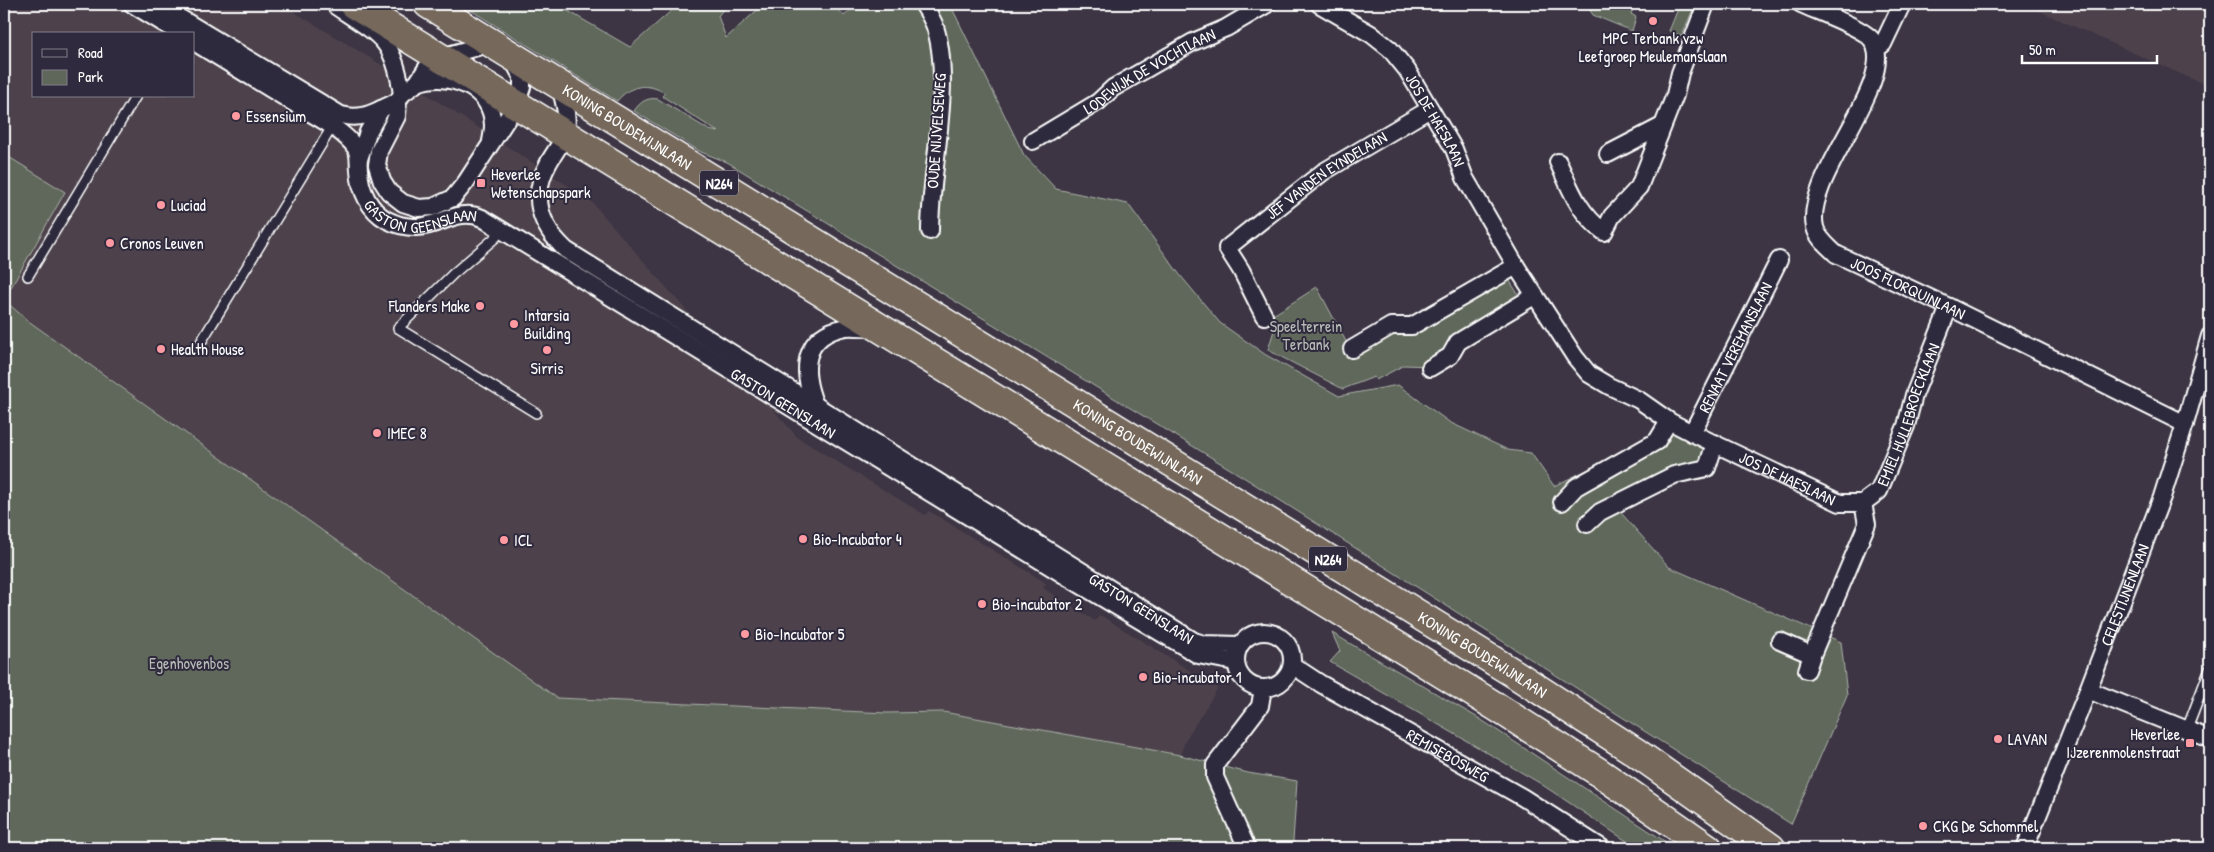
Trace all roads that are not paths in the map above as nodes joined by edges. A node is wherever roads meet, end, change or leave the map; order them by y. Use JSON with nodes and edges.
{"nodes":[{"id":1,"x":132,"y":4,"type":"edge"},
{"id":2,"x":157,"y":4,"type":"edge"},
{"id":3,"x":335,"y":4,"type":"edge"},
{"id":4,"x":353,"y":4,"type":"edge"},
{"id":5,"x":428,"y":4,"type":"edge"},
{"id":6,"x":923,"y":4,"type":"edge"},
{"id":7,"x":1267,"y":4,"type":"edge"},
{"id":8,"x":1319,"y":4,"type":"edge"},
{"id":9,"x":1706,"y":4,"type":"edge"},
{"id":10,"x":1801,"y":4,"type":"edge"},
{"id":11,"x":1902,"y":4,"type":"edge"},
{"id":12,"x":177,"y":29,"type":"edge"},
{"id":13,"x":195,"y":38,"type":"edge"},
{"id":14,"x":195,"y":43,"type":"edge"},
{"id":15,"x":498,"y":47,"type":"junction"},
{"id":16,"x":1876,"y":49,"type":"junction"},
{"id":17,"x":441,"y":59,"type":"junction"},
{"id":18,"x":417,"y":83,"type":"junction"},
{"id":19,"x":560,"y":85,"type":"junction"},
{"id":20,"x":135,"y":98,"type":"edge"},
{"id":21,"x":400,"y":98,"type":"junction"},
{"id":22,"x":516,"y":105,"type":"junction"},
{"id":23,"x":381,"y":109,"type":"junction"},
{"id":24,"x":1430,"y":109,"type":"junction"},
{"id":25,"x":1662,"y":126,"type":"junction"},
{"id":26,"x":332,"y":127,"type":"junction"},
{"id":27,"x":565,"y":134,"type":"junction"},
{"id":28,"x":1033,"y":141,"type":"dead end"},
{"id":29,"x":491,"y":143,"type":"junction"},
{"id":30,"x":1608,"y":154,"type":"dead end"},
{"id":31,"x":359,"y":159,"type":"junction"},
{"id":32,"x":1558,"y":162,"type":"dead end"},
{"id":33,"x":930,"y":231,"type":"dead end"},
{"id":34,"x":496,"y":237,"type":"dead end"},
{"id":35,"x":1779,"y":260,"type":"dead end"},
{"id":36,"x":1516,"y":266,"type":"junction"},
{"id":37,"x":28,"y":276,"type":"dead end"},
{"id":38,"x":1534,"y":296,"type":"junction"},
{"id":39,"x":1949,"y":307,"type":"junction"},
{"id":40,"x":1264,"y":316,"type":"dead end"},
{"id":41,"x":882,"y":329,"type":"junction"},
{"id":42,"x":2210,"y":336,"type":"edge"},
{"id":43,"x":198,"y":347,"type":"dead end"},
{"id":44,"x":1352,"y":349,"type":"dead end"},
{"id":45,"x":1430,"y":368,"type":"dead end"},
{"id":46,"x":2204,"y":379,"type":"edge"},
{"id":47,"x":814,"y":405,"type":"junction"},
{"id":48,"x":536,"y":413,"type":"dead end"},
{"id":49,"x":1669,"y":421,"type":"junction"},
{"id":50,"x":2185,"y":424,"type":"junction"},
{"id":51,"x":1692,"y":433,"type":"junction"},
{"id":52,"x":1715,"y":444,"type":"junction"},
{"id":53,"x":1562,"y":502,"type":"dead end"},
{"id":54,"x":1863,"y":503,"type":"junction"},
{"id":55,"x":1586,"y":524,"type":"dead end"},
{"id":56,"x":1780,"y":642,"type":"dead end"},
{"id":57,"x":1239,"y":644,"type":"junction"},
{"id":58,"x":1235,"y":662,"type":"junction"},
{"id":59,"x":1292,"y":665,"type":"junction"},
{"id":60,"x":2210,"y":670,"type":"edge"},
{"id":61,"x":1262,"y":688,"type":"junction"},
{"id":62,"x":2088,"y":690,"type":"junction"},
{"id":63,"x":2187,"y":730,"type":"junction"},
{"id":64,"x":2210,"y":739,"type":"edge"},
{"id":65,"x":1247,"y":848,"type":"edge"},
{"id":66,"x":1602,"y":848,"type":"edge"},
{"id":67,"x":1708,"y":848,"type":"edge"},
{"id":68,"x":1771,"y":848,"type":"edge"},
{"id":69,"x":2025,"y":848,"type":"edge"}],
"edges":[{"from":1,"to":12,"type":"street"},
{"from":2,"to":12,"type":"street"},
{"from":3,"to":21,"type":"street","name":"GASTON GEENSLAAN"},
{"from":4,"to":17,"type":"highway","number":"N264"},
{"from":5,"to":15,"type":"highway","name":"KONING BOUDEWIJNLAAN","number":"N264"},
{"from":6,"to":33,"type":"street","name":"OUDE NIJVELSEWEG"},
{"from":7,"to":28,"type":"street","name":"LODEWIJK DE VOCHTLAAN"},
{"from":8,"to":24,"type":"street","name":"JOS DE HAESLAAN"},
{"from":9,"to":25,"type":"street"},
{"from":10,"to":16,"type":"street"},
{"from":11,"to":16,"type":"street"},
{"from":13,"to":23,"type":"street"},
{"from":14,"to":26,"type":"street","name":"GASTON GEENSLAAN"},
{"from":15,"to":17,"type":"street"},
{"from":15,"to":19,"type":"highway","name":"KONING BOUDEWIJNLAAN","number":"N264"},
{"from":15,"to":22,"type":"street","name":"KONING BOUDEWIJNLAAN"},
{"from":16,"to":39,"type":"street","name":"JOOS FLORQUINLAAN"},
{"from":17,"to":18,"type":"street"},
{"from":17,"to":22,"type":"highway","number":"N264"},
{"from":18,"to":21,"type":"street"},
{"from":18,"to":29,"type":"street"},
{"from":19,"to":27,"type":"street"},
{"from":19,"to":68,"type":"highway","name":"KONING BOUDEWIJNLAAN","number":"N264"},
{"from":20,"to":37,"type":"lane"},
{"from":21,"to":23,"type":"street"},
{"from":21,"to":29,"type":"street","name":"GASTON GEENSLAAN"},
{"from":22,"to":27,"type":"highway","number":"N264"},
{"from":22,"to":29,"type":"street","name":"GASTON GEENSLAAN"},
{"from":23,"to":31,"type":"street","name":"GASTON GEENSLAAN"},
{"from":24,"to":36,"type":"street","name":"JOS DE HAESLAAN"},
{"from":24,"to":40,"type":"street","name":"JEF VANDEN EYNDELAAN"},
{"from":25,"to":30,"type":"street"},
{"from":25,"to":32,"type":"street"},
{"from":26,"to":31,"type":"street","name":"GASTON GEENSLAAN"},
{"from":26,"to":43,"type":"lane"},
{"from":27,"to":41,"type":"highway","number":"N264"},
{"from":27,"to":47,"type":"street","name":"GASTON GEENSLAAN"},
{"from":31,"to":58,"type":"street","name":"GASTON GEENSLAAN"},
{"from":34,"to":48,"type":"lane"},
{"from":35,"to":51,"type":"street","name":"RENAAT VEREMANSLAAN"},
{"from":36,"to":38,"type":"street","name":"JOS DE HAESLAAN"},
{"from":36,"to":44,"type":"street"},
{"from":38,"to":45,"type":"street"},
{"from":38,"to":49,"type":"street","name":"JOS DE HAESLAAN"},
{"from":39,"to":50,"type":"street","name":"JOOS FLORQUINLAAN"},
{"from":39,"to":54,"type":"street","name":"EMIEL HULLEBROECKLAAN"},
{"from":41,"to":47,"type":"street"},
{"from":41,"to":67,"type":"highway","number":"N264"},
{"from":42,"to":46,"type":"street","name":"CELESTIJNENLAAN"},
{"from":46,"to":50,"type":"street","name":"CELESTIJNENLAAN"},
{"from":47,"to":57,"type":"street","name":"GASTON GEENSLAAN"},
{"from":49,"to":51,"type":"street","name":"JOS DE HAESLAAN"},
{"from":49,"to":53,"type":"street"},
{"from":50,"to":62,"type":"street","name":"CELESTIJNENLAAN"},
{"from":51,"to":52,"type":"street","name":"JOS DE HAESLAAN"},
{"from":52,"to":54,"type":"street","name":"JOS DE HAESLAAN"},
{"from":52,"to":55,"type":"street"},
{"from":54,"to":56,"type":"street","name":"EMIEL HULLEBROECKLAAN"},
{"from":57,"to":58,"type":"street"},
{"from":57,"to":59,"type":"street","name":"GASTON GEENSLAAN"},
{"from":58,"to":61,"type":"street"},
{"from":59,"to":61,"type":"street"},
{"from":59,"to":66,"type":"street","name":"REMISEBOSWEG"},
{"from":60,"to":63,"type":"lane"},
{"from":61,"to":65,"type":"street"},
{"from":62,"to":63,"type":"street"},
{"from":62,"to":69,"type":"street","name":"CELESTIJNENLAAN"},
{"from":63,"to":64,"type":"street"}]}
